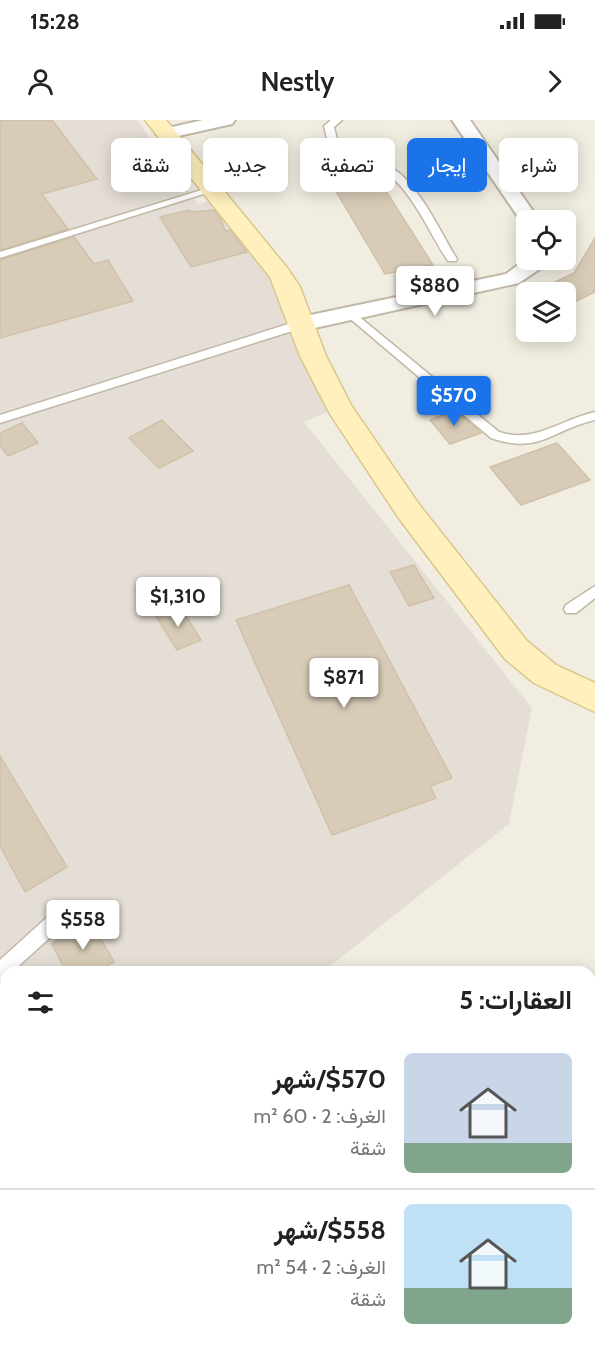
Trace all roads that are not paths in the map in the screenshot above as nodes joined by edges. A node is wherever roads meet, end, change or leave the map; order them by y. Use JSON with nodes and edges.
{"nodes":[{"id":1,"x":226,"y":120,"type":"edge"},
{"id":2,"x":337,"y":120,"type":"edge"},
{"id":3,"x":461,"y":120,"type":"edge"},
{"id":4,"x":160,"y":127,"type":"edge"},
{"id":5,"x":203,"y":180,"type":"edge"},
{"id":6,"x":205,"y":192,"type":"edge"},
{"id":7,"x":213,"y":192,"type":"edge"},
{"id":8,"x":523,"y":210,"type":"edge"},
{"id":9,"x":0,"y":255,"type":"edge"},
{"id":10,"x":452,"y":258,"type":"dead end"},
{"id":11,"x":525,"y":270,"type":"edge"},
{"id":12,"x":351,"y":314,"type":"junction"},
{"id":13,"x":301,"y":324,"type":"junction"},
{"id":14,"x":595,"y":416,"type":"edge"},
{"id":15,"x":0,"y":419,"type":"edge"},
{"id":16,"x":595,"y":591,"type":"edge"},
{"id":17,"x":571,"y":609,"type":"dead end"},
{"id":18,"x":595,"y":698,"type":"edge"},
{"id":19,"x":61,"y":916,"type":"dead end"},
{"id":20,"x":5,"y":966,"type":"edge"}],
"edges":[{"from":1,"to":4,"type":"street"},
{"from":2,"to":10,"type":"lane"},
{"from":3,"to":8,"type":"street"},
{"from":4,"to":5,"type":"main road"},
{"from":6,"to":9,"type":"lane"},
{"from":7,"to":13,"type":"main road"},
{"from":11,"to":12,"type":"street"},
{"from":12,"to":13,"type":"street"},
{"from":12,"to":14,"type":"lane"},
{"from":13,"to":15,"type":"lane"},
{"from":13,"to":18,"type":"main road"},
{"from":16,"to":17,"type":"lane"},
{"from":19,"to":20,"type":"lane"}]}
